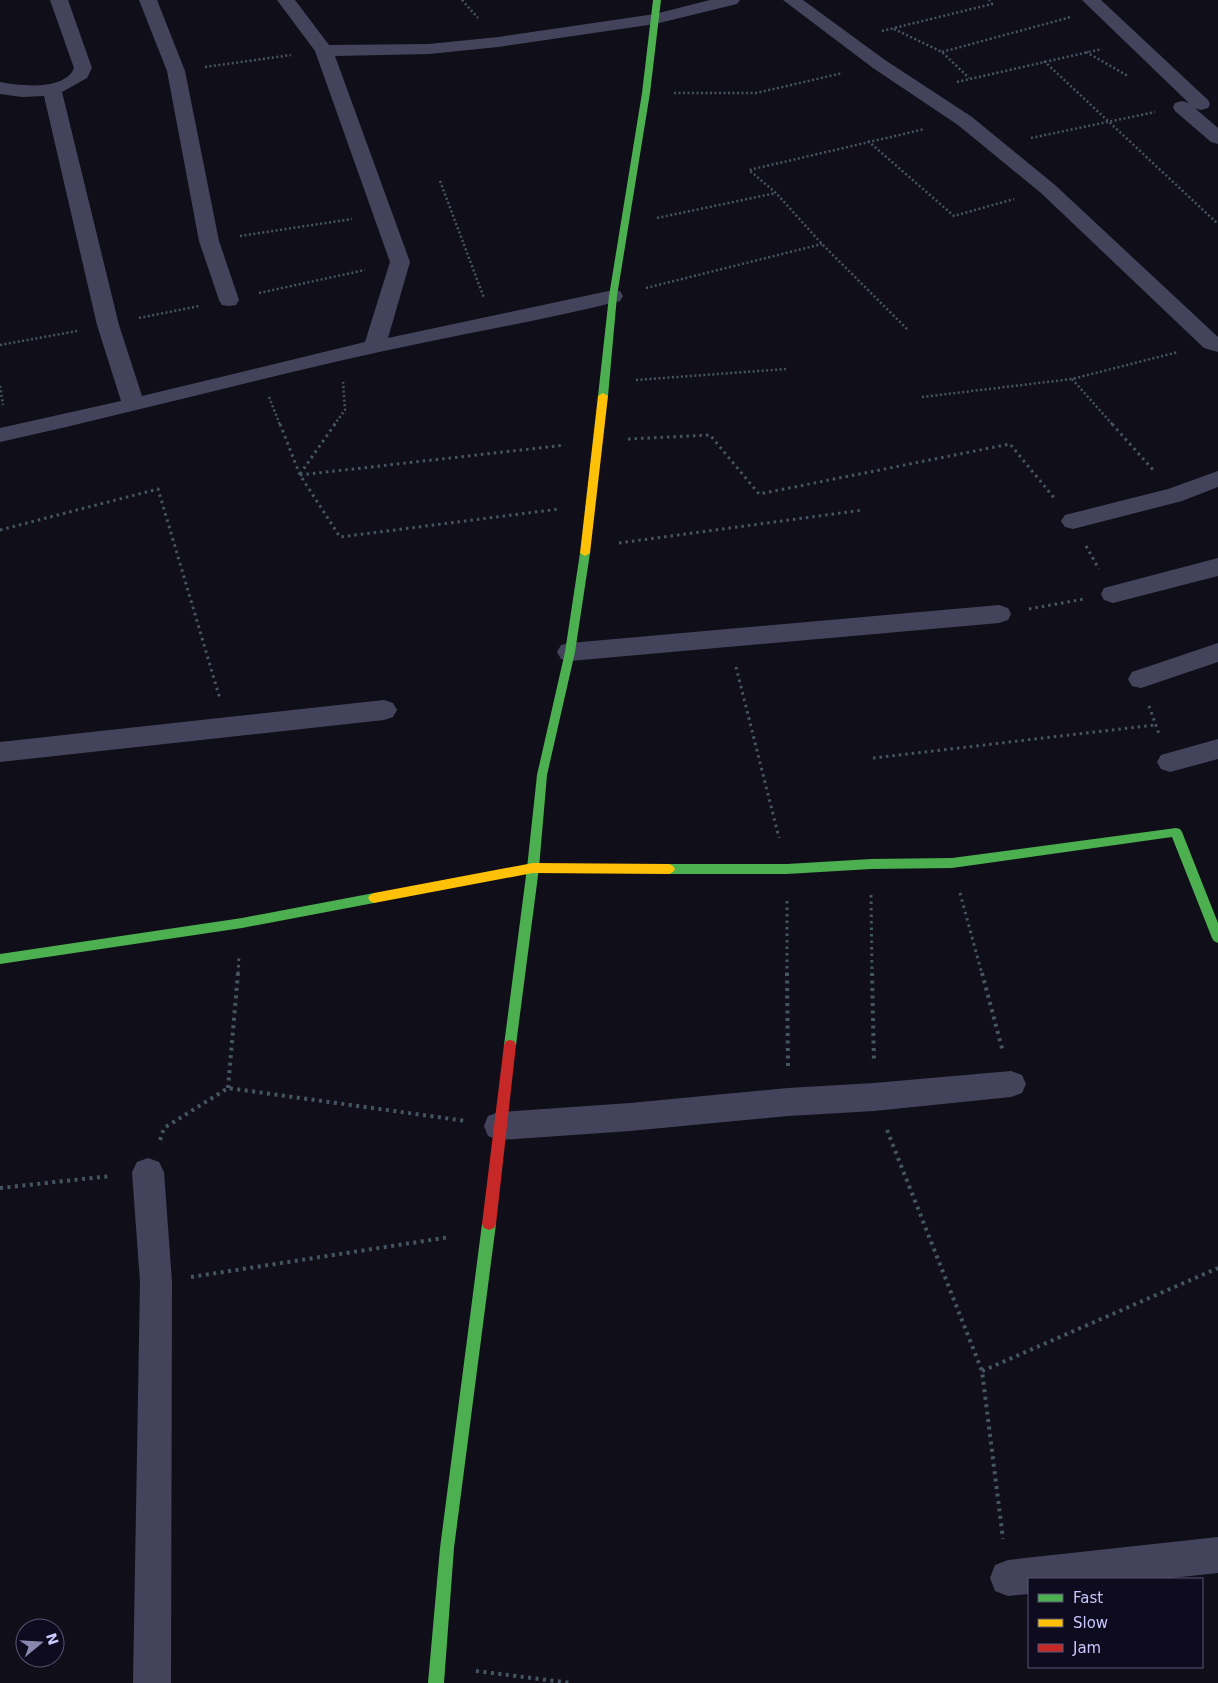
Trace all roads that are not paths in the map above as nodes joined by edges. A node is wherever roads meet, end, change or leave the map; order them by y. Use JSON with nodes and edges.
{"nodes":[{"id":1,"x":59,"y":0,"type":"edge"},
{"id":2,"x":148,"y":0,"type":"edge"},
{"id":3,"x":286,"y":0,"type":"edge"},
{"id":4,"x":657,"y":0,"type":"edge"},
{"id":5,"x":731,"y":0,"type":"edge"},
{"id":6,"x":792,"y":0,"type":"edge"},
{"id":7,"x":1096,"y":5,"type":"edge"},
{"id":8,"x":655,"y":18,"type":"junction"},
{"id":9,"x":324,"y":50,"type":"junction"},
{"id":10,"x":0,"y":88,"type":"edge"},
{"id":11,"x":52,"y":91,"type":"junction"},
{"id":12,"x":1201,"y":104,"type":"dead end"},
{"id":13,"x":1182,"y":107,"type":"road end"},
{"id":14,"x":1218,"y":138,"type":"edge"},
{"id":15,"x":613,"y":296,"type":"junction"},
{"id":16,"x":229,"y":300,"type":"road end"},
{"id":17,"x":1216,"y":343,"type":"edge"},
{"id":18,"x":374,"y":347,"type":"junction"},
{"id":19,"x":134,"y":405,"type":"junction"},
{"id":20,"x":0,"y":435,"type":"edge"},
{"id":21,"x":1218,"y":479,"type":"edge"},
{"id":22,"x":1073,"y":521,"type":"road end"},
{"id":23,"x":1218,"y":567,"type":"edge"},
{"id":24,"x":1113,"y":594,"type":"road end"},
{"id":25,"x":999,"y":614,"type":"road end"},
{"id":26,"x":570,"y":652,"type":"junction"},
{"id":27,"x":1218,"y":652,"type":"edge"},
{"id":28,"x":1141,"y":679,"type":"dead end"},
{"id":29,"x":384,"y":710,"type":"dead end"},
{"id":30,"x":1218,"y":749,"type":"edge"},
{"id":31,"x":0,"y":752,"type":"edge"},
{"id":32,"x":1170,"y":762,"type":"dead end"},
{"id":33,"x":533,"y":868,"type":"junction"},
{"id":34,"x":1217,"y":935,"type":"edge"},
{"id":35,"x":0,"y":959,"type":"edge"},
{"id":36,"x":1011,"y":1084,"type":"road end"},
{"id":37,"x":499,"y":1126,"type":"junction"},
{"id":38,"x":148,"y":1172,"type":"road end"},
{"id":39,"x":1218,"y":1555,"type":"edge"},
{"id":40,"x":1008,"y":1578,"type":"road end"},
{"id":41,"x":152,"y":1683,"type":"edge"},
{"id":42,"x":436,"y":1683,"type":"edge"}],
"edges":[{"from":1,"to":11,"type":"street"},
{"from":2,"to":16,"type":"street"},
{"from":3,"to":9,"type":"street"},
{"from":4,"to":8,"type":"street"},
{"from":5,"to":8,"type":"street"},
{"from":6,"to":17,"type":"street"},
{"from":7,"to":12,"type":"street"},
{"from":8,"to":9,"type":"street"},
{"from":8,"to":15,"type":"street"},
{"from":9,"to":18,"type":"street"},
{"from":10,"to":11,"type":"street"},
{"from":11,"to":19,"type":"street"},
{"from":13,"to":14,"type":"street"},
{"from":15,"to":18,"type":"street"},
{"from":15,"to":26,"type":"street"},
{"from":18,"to":19,"type":"street"},
{"from":19,"to":20,"type":"street"},
{"from":21,"to":22,"type":"street"},
{"from":23,"to":24,"type":"street"},
{"from":25,"to":26,"type":"street"},
{"from":26,"to":33,"type":"street"},
{"from":27,"to":28,"type":"street"},
{"from":29,"to":31,"type":"street"},
{"from":30,"to":32,"type":"street"},
{"from":33,"to":34,"type":"street"},
{"from":33,"to":35,"type":"street"},
{"from":33,"to":37,"type":"street"},
{"from":36,"to":37,"type":"street"},
{"from":37,"to":42,"type":"street"},
{"from":38,"to":41,"type":"street"},
{"from":39,"to":40,"type":"street"}]}
